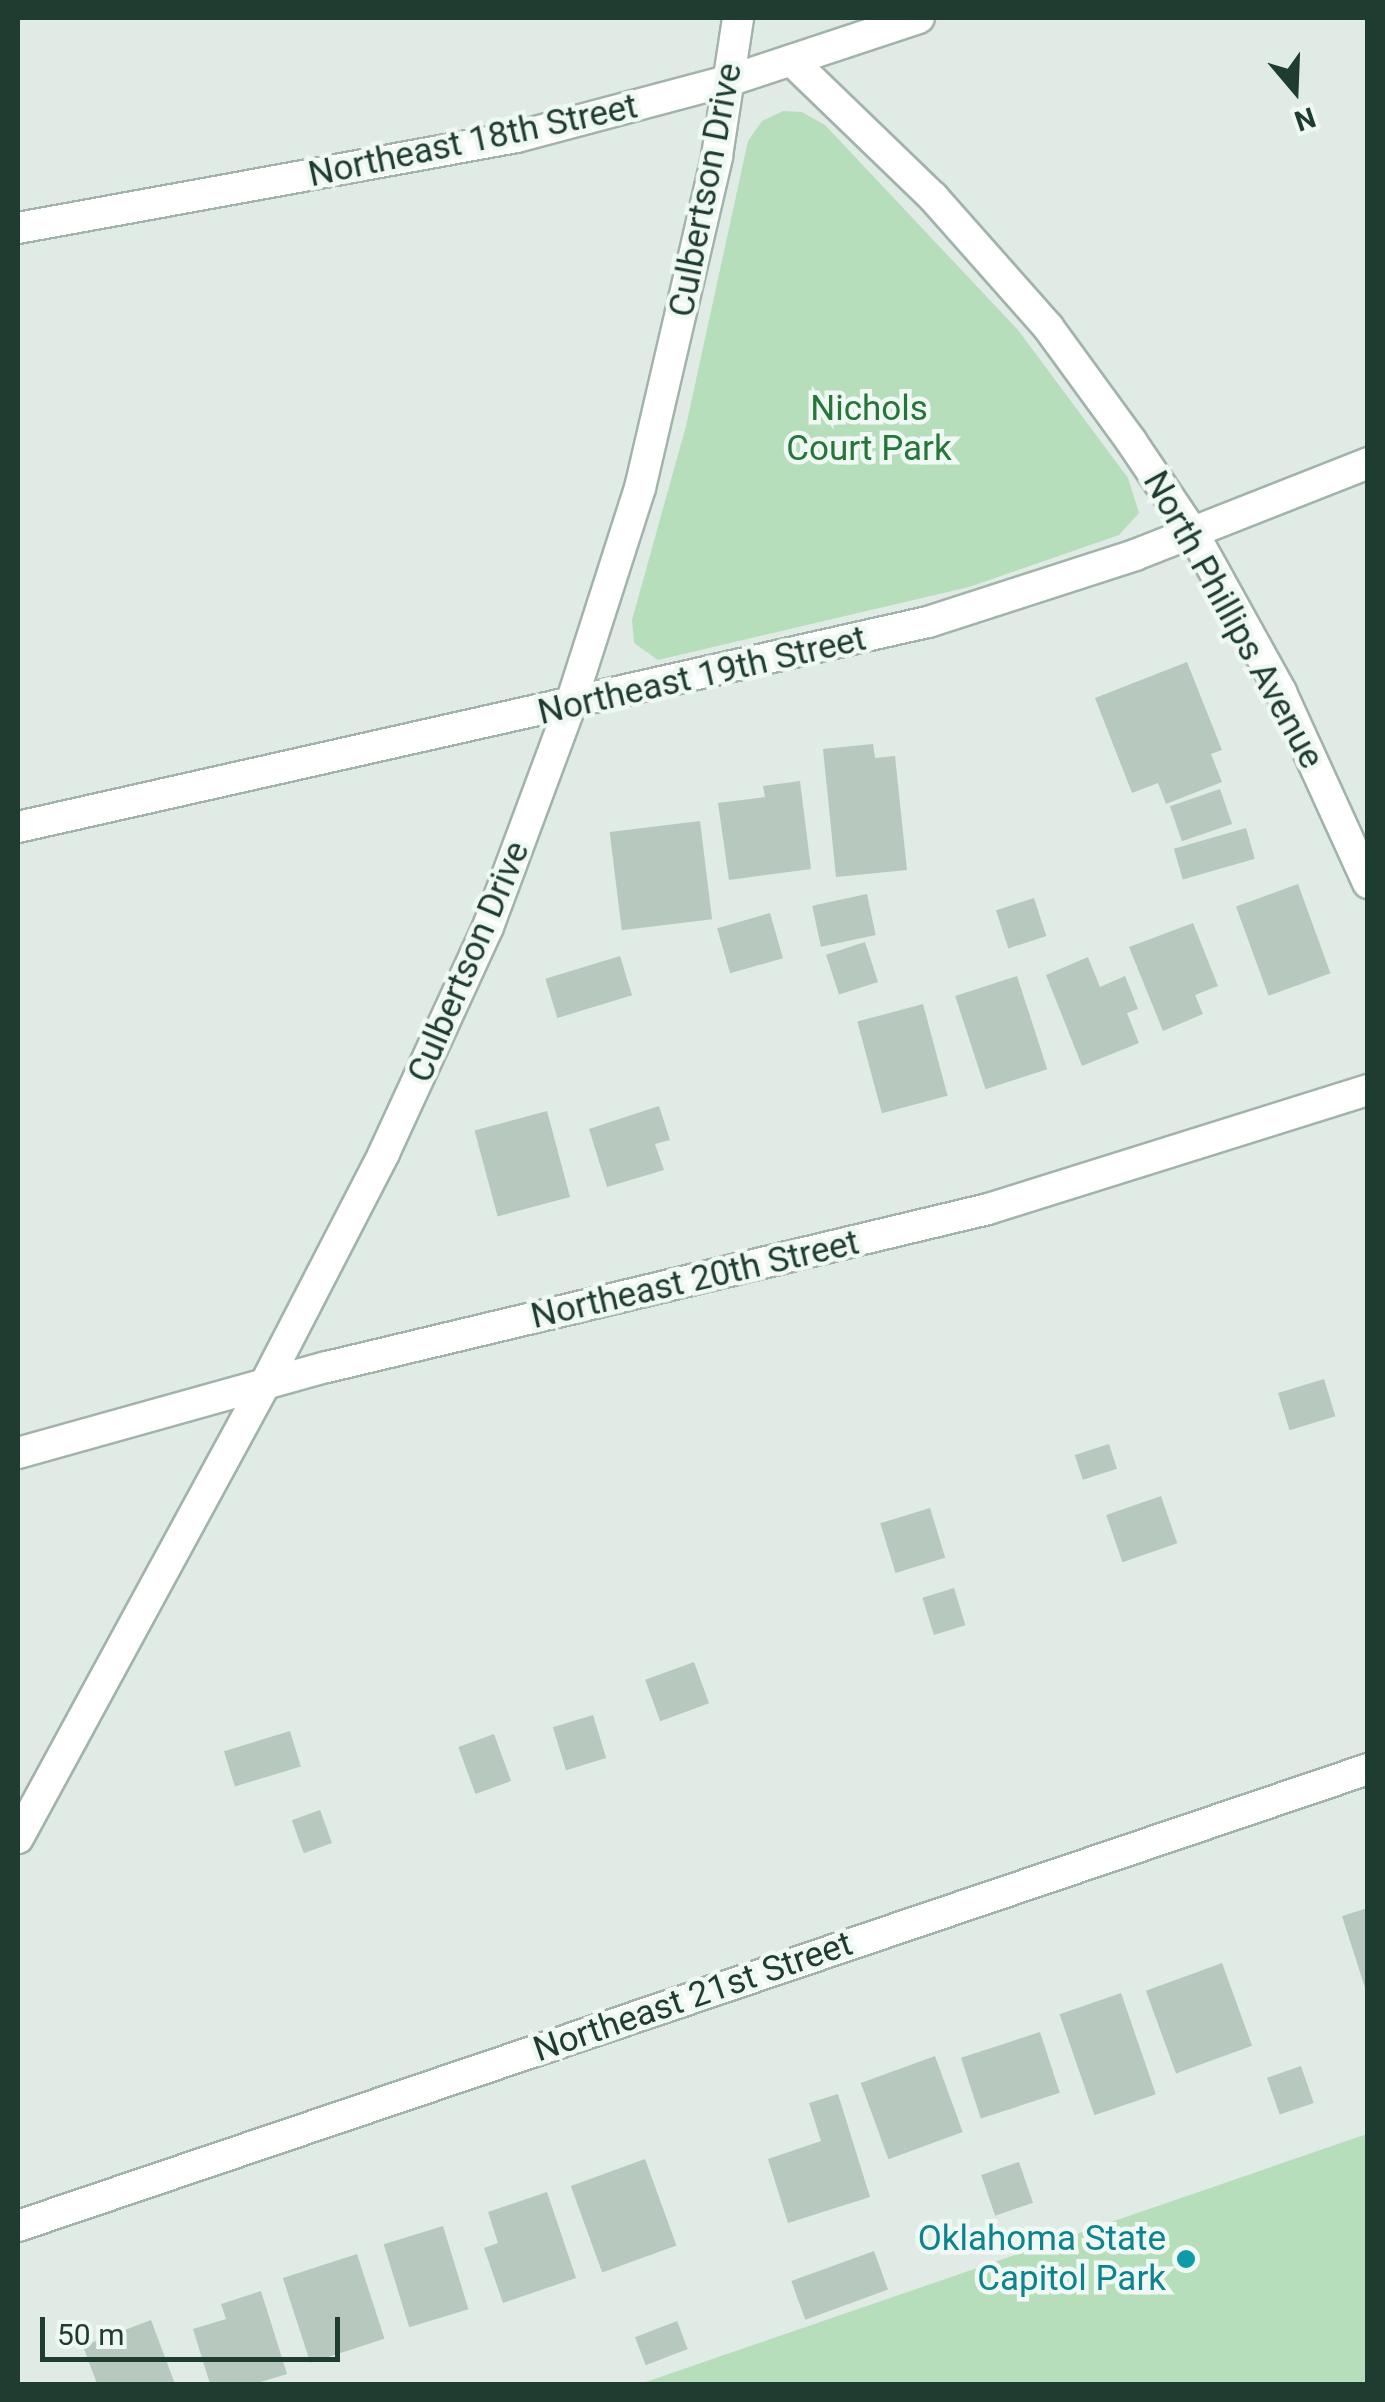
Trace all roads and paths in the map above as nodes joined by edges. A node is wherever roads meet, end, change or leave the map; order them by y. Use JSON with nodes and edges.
{"nodes":[{"id":1,"x":738,"y":18,"type":"edge"},
{"id":2,"x":919,"y":18,"type":"edge"},
{"id":3,"x":792,"y":61,"type":"junction"},
{"id":4,"x":728,"y":81,"type":"junction"},
{"id":5,"x":18,"y":228,"type":"edge"},
{"id":6,"x":1368,"y":462,"type":"edge"},
{"id":7,"x":1193,"y":533,"type":"junction"},
{"id":8,"x":570,"y":706,"type":"junction"},
{"id":9,"x":18,"y":827,"type":"edge"},
{"id":10,"x":1368,"y":884,"type":"edge"},
{"id":11,"x":1368,"y":1090,"type":"edge"},
{"id":12,"x":265,"y":1384,"type":"junction"},
{"id":13,"x":18,"y":1452,"type":"edge"},
{"id":14,"x":1368,"y":1769,"type":"edge"},
{"id":15,"x":18,"y":1838,"type":"edge"},
{"id":16,"x":18,"y":2226,"type":"edge"}],
"edges":[{"from":1,"to":4,"type":"street","name":"Culbertson Drive"},
{"from":2,"to":3,"type":"street","name":"Northeast 18th Street"},
{"from":3,"to":4,"type":"street","name":"Northeast 18th Street"},
{"from":3,"to":7,"type":"street","name":"North Phillips Avenue"},
{"from":4,"to":5,"type":"street","name":"Northeast 18th Street"},
{"from":4,"to":8,"type":"street","name":"Culbertson Drive"},
{"from":6,"to":7,"type":"street","name":"Northeast 19th Street"},
{"from":7,"to":8,"type":"street","name":"Northeast 19th Street"},
{"from":7,"to":10,"type":"street","name":"North Phillips Avenue"},
{"from":8,"to":9,"type":"street","name":"Northeast 19th Street"},
{"from":8,"to":12,"type":"street","name":"Culbertson Drive"},
{"from":11,"to":12,"type":"street","name":"Northeast 20th Street"},
{"from":12,"to":13,"type":"street","name":"Northeast 20th Street"},
{"from":12,"to":15,"type":"street","name":"Culbertson Drive"},
{"from":14,"to":16,"type":"street","name":"Northeast 21st Street"}]}
